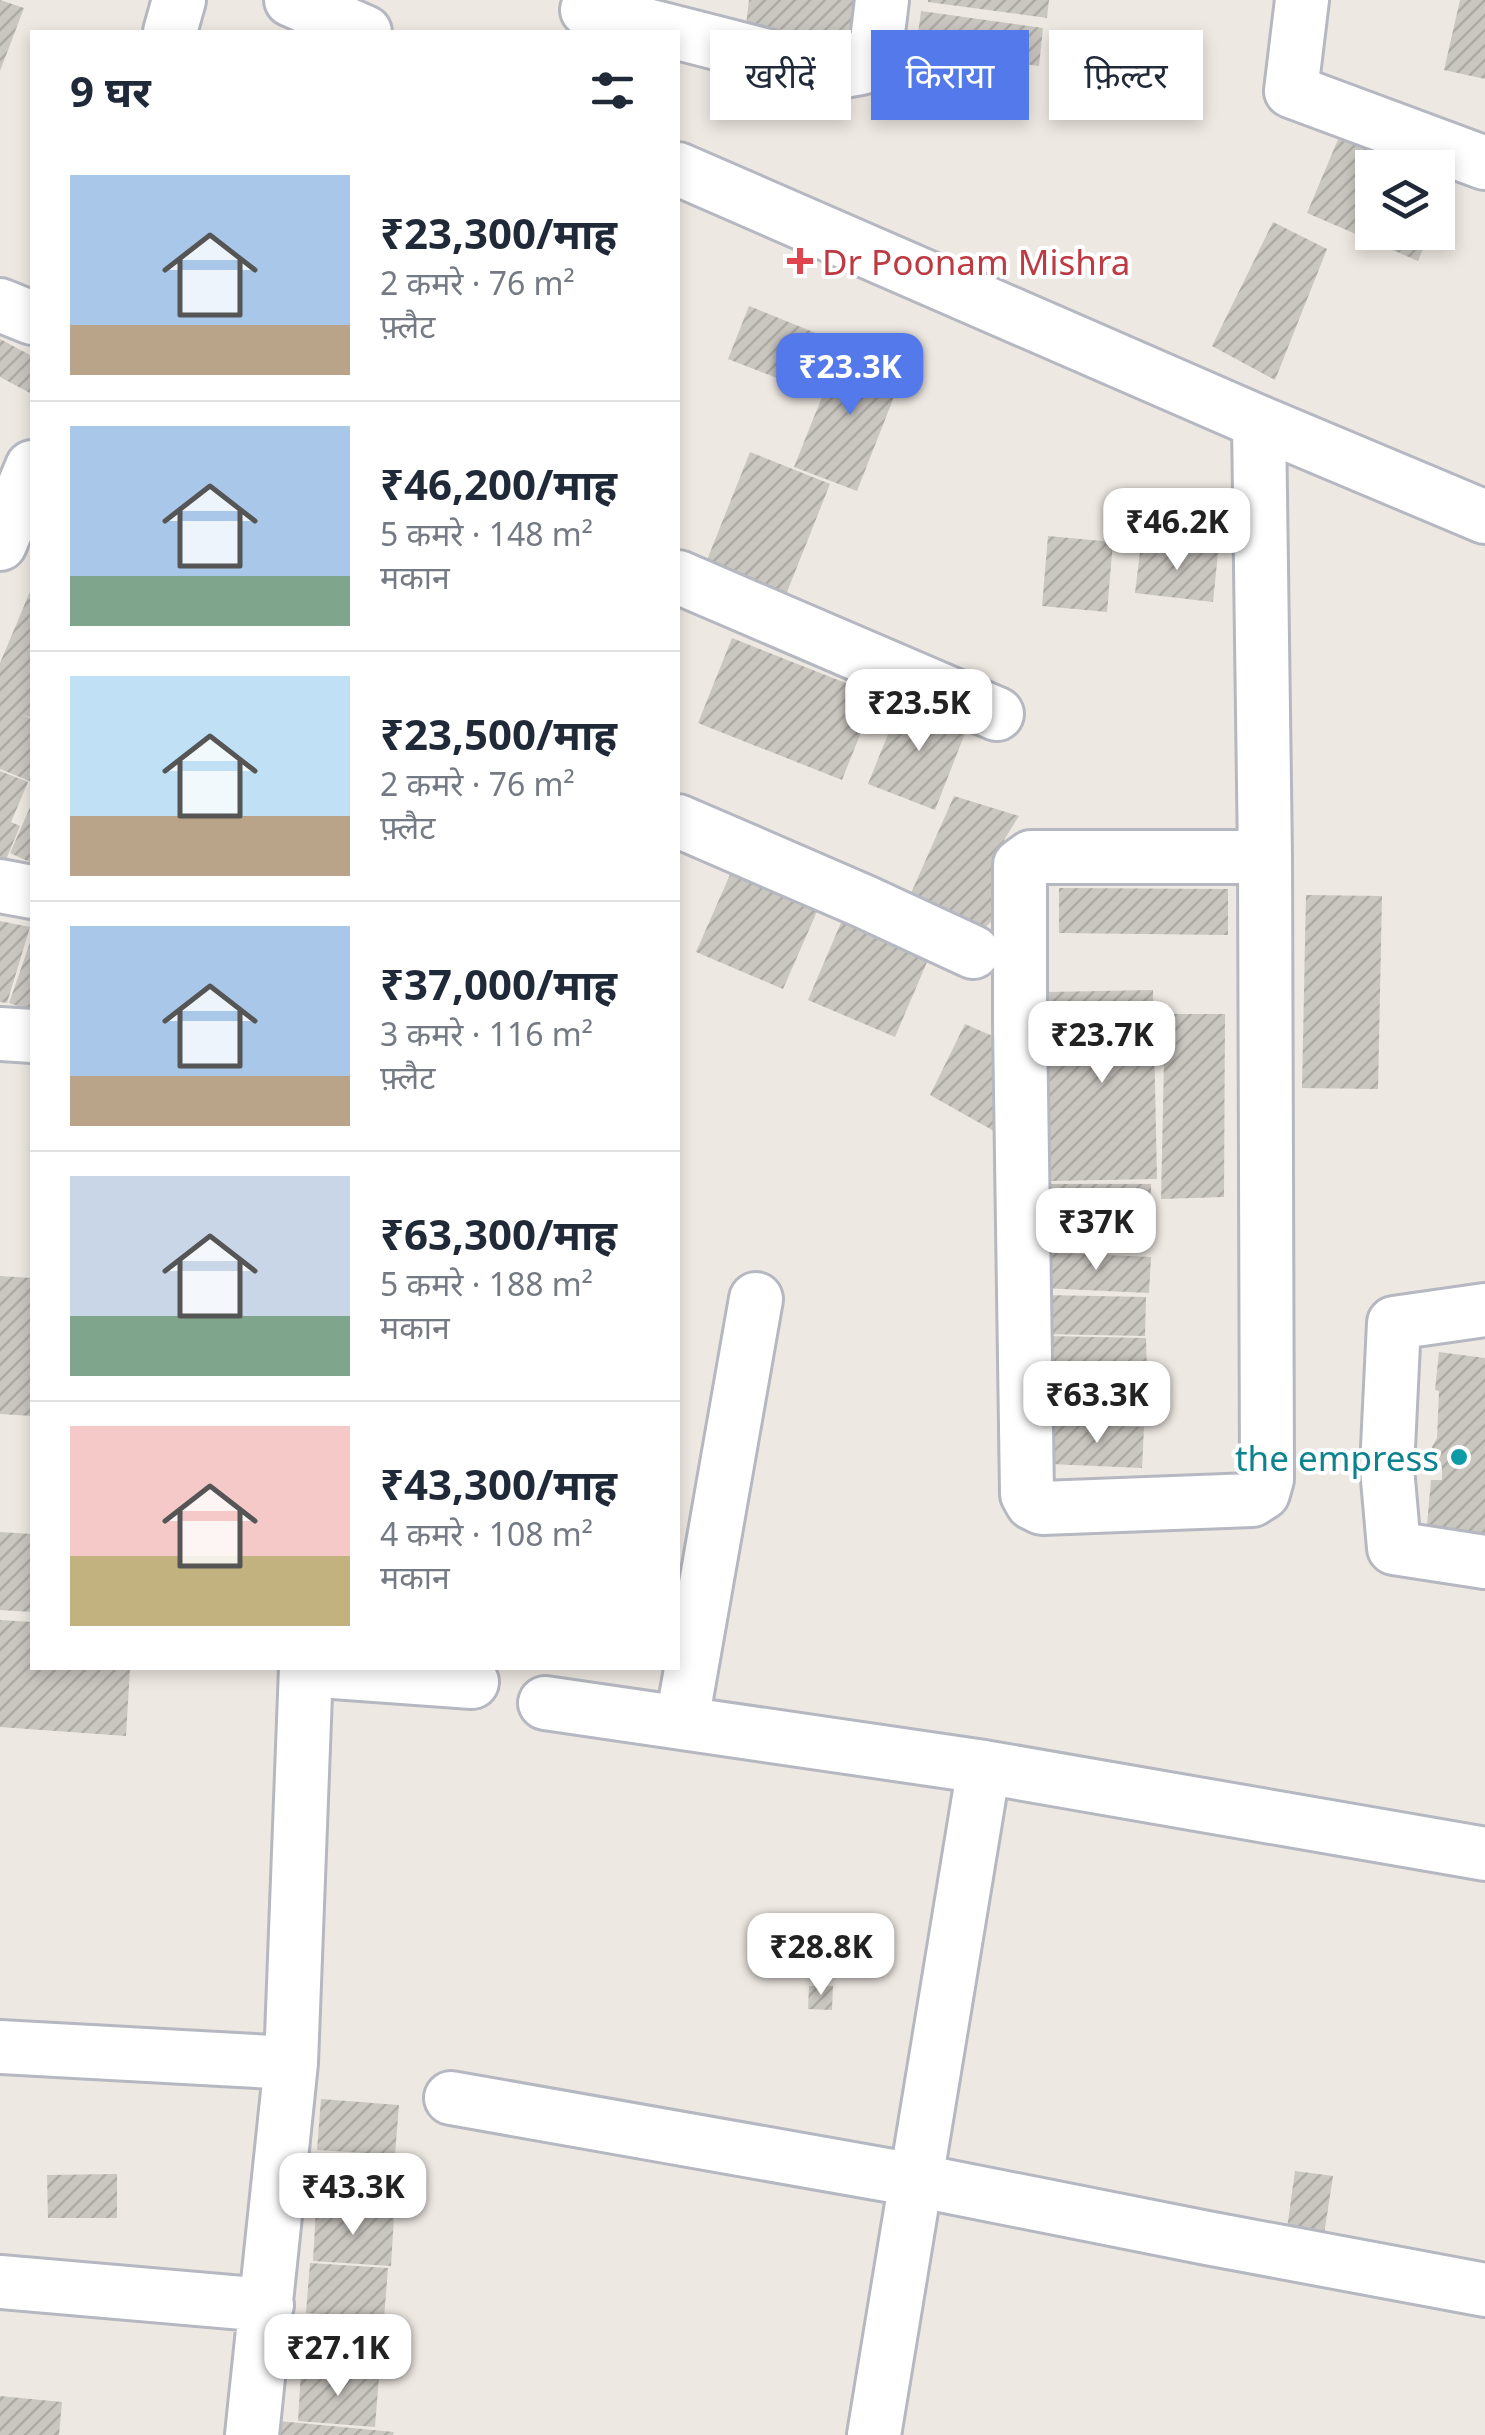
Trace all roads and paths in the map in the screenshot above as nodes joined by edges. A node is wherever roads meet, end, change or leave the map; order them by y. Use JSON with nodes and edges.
{"nodes":[{"id":1,"x":179,"y":0,"type":"edge"},
{"id":2,"x":290,"y":0,"type":"edge"},
{"id":3,"x":882,"y":0,"type":"edge"},
{"id":4,"x":1302,"y":0,"type":"edge"},
{"id":5,"x":586,"y":14,"type":"edge"},
{"id":6,"x":171,"y":30,"type":"edge"},
{"id":7,"x":360,"y":30,"type":"edge"},
{"id":8,"x":662,"y":30,"type":"edge"},
{"id":9,"x":680,"y":34,"type":"edge"},
{"id":10,"x":1485,"y":163,"type":"edge"},
{"id":11,"x":680,"y":170,"type":"edge"},
{"id":12,"x":0,"y":304,"type":"edge"},
{"id":13,"x":30,"y":317,"type":"edge"},
{"id":14,"x":1259,"y":422,"type":"junction"},
{"id":15,"x":30,"y":472,"type":"edge"},
{"id":16,"x":1485,"y":517,"type":"edge"},
{"id":17,"x":0,"y":544,"type":"edge"},
{"id":18,"x":680,"y":578,"type":"edge"},
{"id":19,"x":997,"y":714,"type":"dead end"},
{"id":20,"x":680,"y":823,"type":"edge"},
{"id":21,"x":1265,"y":857,"type":"junction"},
{"id":22,"x":0,"y":886,"type":"edge"},
{"id":23,"x":30,"y":892,"type":"edge"},
{"id":24,"x":972,"y":952,"type":"dead end"},
{"id":25,"x":0,"y":1034,"type":"edge"},
{"id":26,"x":30,"y":1036,"type":"edge"},
{"id":27,"x":756,"y":1299,"type":"dead end"},
{"id":28,"x":1485,"y":1310,"type":"edge"},
{"id":29,"x":1485,"y":1562,"type":"edge"},
{"id":30,"x":306,"y":1670,"type":"edge"},
{"id":31,"x":319,"y":1670,"type":"edge"},
{"id":32,"x":472,"y":1682,"type":"dead end"},
{"id":33,"x":545,"y":1702,"type":"dead end"},
{"id":34,"x":682,"y":1721,"type":"junction"},
{"id":35,"x":984,"y":1767,"type":"junction"},
{"id":36,"x":1485,"y":1854,"type":"edge"},
{"id":37,"x":0,"y":2047,"type":"edge"},
{"id":38,"x":291,"y":2063,"type":"junction"},
{"id":39,"x":451,"y":2098,"type":"dead end"},
{"id":40,"x":914,"y":2180,"type":"junction"},
{"id":41,"x":0,"y":2282,"type":"edge"},
{"id":42,"x":1485,"y":2290,"type":"edge"},
{"id":43,"x":267,"y":2305,"type":"junction"},
{"id":44,"x":252,"y":2435,"type":"edge"},
{"id":45,"x":874,"y":2435,"type":"edge"}],
"edges":[{"from":1,"to":6,"type":"street"},
{"from":2,"to":7,"type":"street"},
{"from":3,"to":9,"type":"street"},
{"from":4,"to":10,"type":"street"},
{"from":5,"to":8,"type":"street"},
{"from":11,"to":14,"type":"street"},
{"from":12,"to":13,"type":"street"},
{"from":14,"to":16,"type":"street"},
{"from":14,"to":21,"type":"street"},
{"from":15,"to":17,"type":"street"},
{"from":18,"to":19,"type":"street"},
{"from":20,"to":24,"type":"street"},
{"from":21,"to":21,"type":"street"},
{"from":22,"to":23,"type":"street"},
{"from":25,"to":26,"type":"street"},
{"from":27,"to":34,"type":"street"},
{"from":28,"to":29,"type":"street"},
{"from":30,"to":38,"type":"street"},
{"from":31,"to":32,"type":"street"},
{"from":33,"to":34,"type":"street"},
{"from":34,"to":35,"type":"street"},
{"from":35,"to":36,"type":"street"},
{"from":35,"to":40,"type":"street"},
{"from":37,"to":38,"type":"street"},
{"from":38,"to":43,"type":"street"},
{"from":39,"to":40,"type":"street"},
{"from":40,"to":42,"type":"street"},
{"from":40,"to":45,"type":"street"},
{"from":41,"to":43,"type":"street"},
{"from":43,"to":44,"type":"street"}]}
